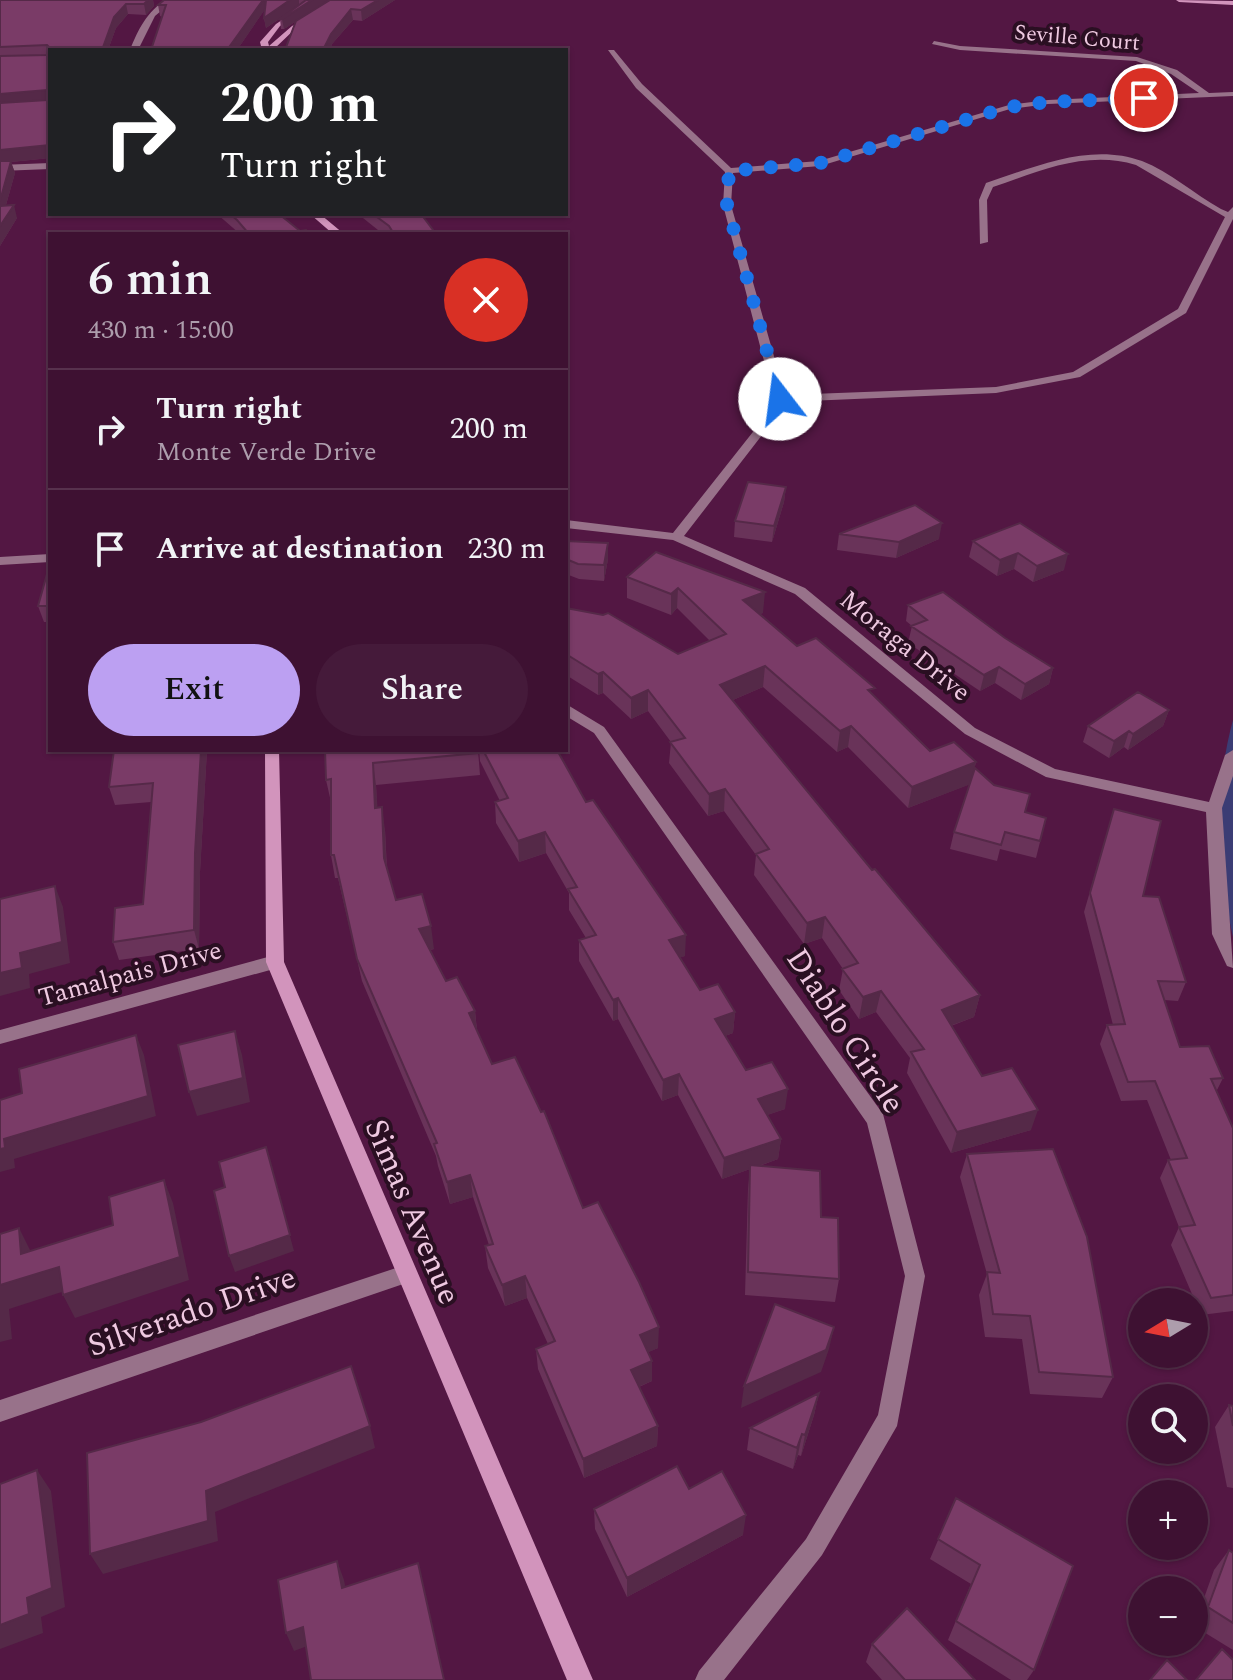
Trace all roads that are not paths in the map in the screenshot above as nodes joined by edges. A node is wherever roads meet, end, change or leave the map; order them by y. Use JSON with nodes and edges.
{"nodes":[{"id":1,"x":340,"y":0,"type":"edge"},
{"id":2,"x":1179,"y":0,"type":"edge"},
{"id":3,"x":153,"y":1,"type":"edge"},
{"id":4,"x":168,"y":1,"type":"edge"},
{"id":5,"x":1233,"y":3,"type":"edge"},
{"id":6,"x":300,"y":10,"type":"edge"},
{"id":7,"x":934,"y":43,"type":"dead end"},
{"id":8,"x":135,"y":48,"type":"edge"},
{"id":9,"x":266,"y":48,"type":"edge"},
{"id":10,"x":269,"y":48,"type":"edge"},
{"id":11,"x":611,"y":52,"type":"dead end"},
{"id":12,"x":1233,"y":94,"type":"edge"},
{"id":13,"x":1207,"y":95,"type":"junction"},
{"id":14,"x":48,"y":166,"type":"edge"},
{"id":15,"x":0,"y":168,"type":"edge"},
{"id":16,"x":729,"y":171,"type":"junction"},
{"id":17,"x":1232,"y":213,"type":"edge"},
{"id":18,"x":316,"y":216,"type":"edge"},
{"id":19,"x":336,"y":232,"type":"edge"},
{"id":20,"x":983,"y":242,"type":"dead end"},
{"id":21,"x":780,"y":399,"type":"junction"},
{"id":22,"x":568,"y":524,"type":"edge"},
{"id":23,"x":676,"y":537,"type":"junction"},
{"id":24,"x":48,"y":558,"type":"edge"},
{"id":25,"x":0,"y":561,"type":"edge"},
{"id":26,"x":568,"y":710,"type":"edge"},
{"id":27,"x":272,"y":752,"type":"edge"},
{"id":28,"x":1233,"y":755,"type":"edge"},
{"id":29,"x":1214,"y":808,"type":"junction"},
{"id":30,"x":1233,"y":961,"type":"edge"},
{"id":31,"x":275,"y":962,"type":"junction"},
{"id":32,"x":0,"y":1037,"type":"edge"},
{"id":33,"x":405,"y":1274,"type":"junction"},
{"id":34,"x":0,"y":1411,"type":"edge"},
{"id":35,"x":580,"y":1680,"type":"edge"},
{"id":36,"x":708,"y":1680,"type":"edge"}],
"edges":[{"from":1,"to":10,"type":"street"},
{"from":2,"to":5,"type":"street"},
{"from":3,"to":4,"type":"street"},
{"from":4,"to":8,"type":"street"},
{"from":6,"to":9,"type":"street"},
{"from":7,"to":13,"type":"street","name":"Seville Court"},
{"from":11,"to":16,"type":"street"},
{"from":12,"to":13,"type":"street"},
{"from":13,"to":16,"type":"street"},
{"from":14,"to":15,"type":"street"},
{"from":16,"to":21,"type":"street"},
{"from":17,"to":20,"type":"street"},
{"from":17,"to":21,"type":"street"},
{"from":18,"to":19,"type":"street"},
{"from":21,"to":23,"type":"street"},
{"from":22,"to":23,"type":"street","name":"Moraga Drive"},
{"from":23,"to":29,"type":"street","name":"Moraga Drive"},
{"from":24,"to":25,"type":"street"},
{"from":26,"to":36,"type":"street","name":"Diablo Circle"},
{"from":27,"to":31,"type":"street","name":"Simas Avenue"},
{"from":28,"to":29,"type":"street"},
{"from":29,"to":30,"type":"street"},
{"from":31,"to":32,"type":"street","name":"Tamalpais Drive"},
{"from":31,"to":33,"type":"street","name":"Simas Avenue"},
{"from":33,"to":34,"type":"street","name":"Silverado Drive"},
{"from":33,"to":35,"type":"street","name":"Simas Avenue"}]}
